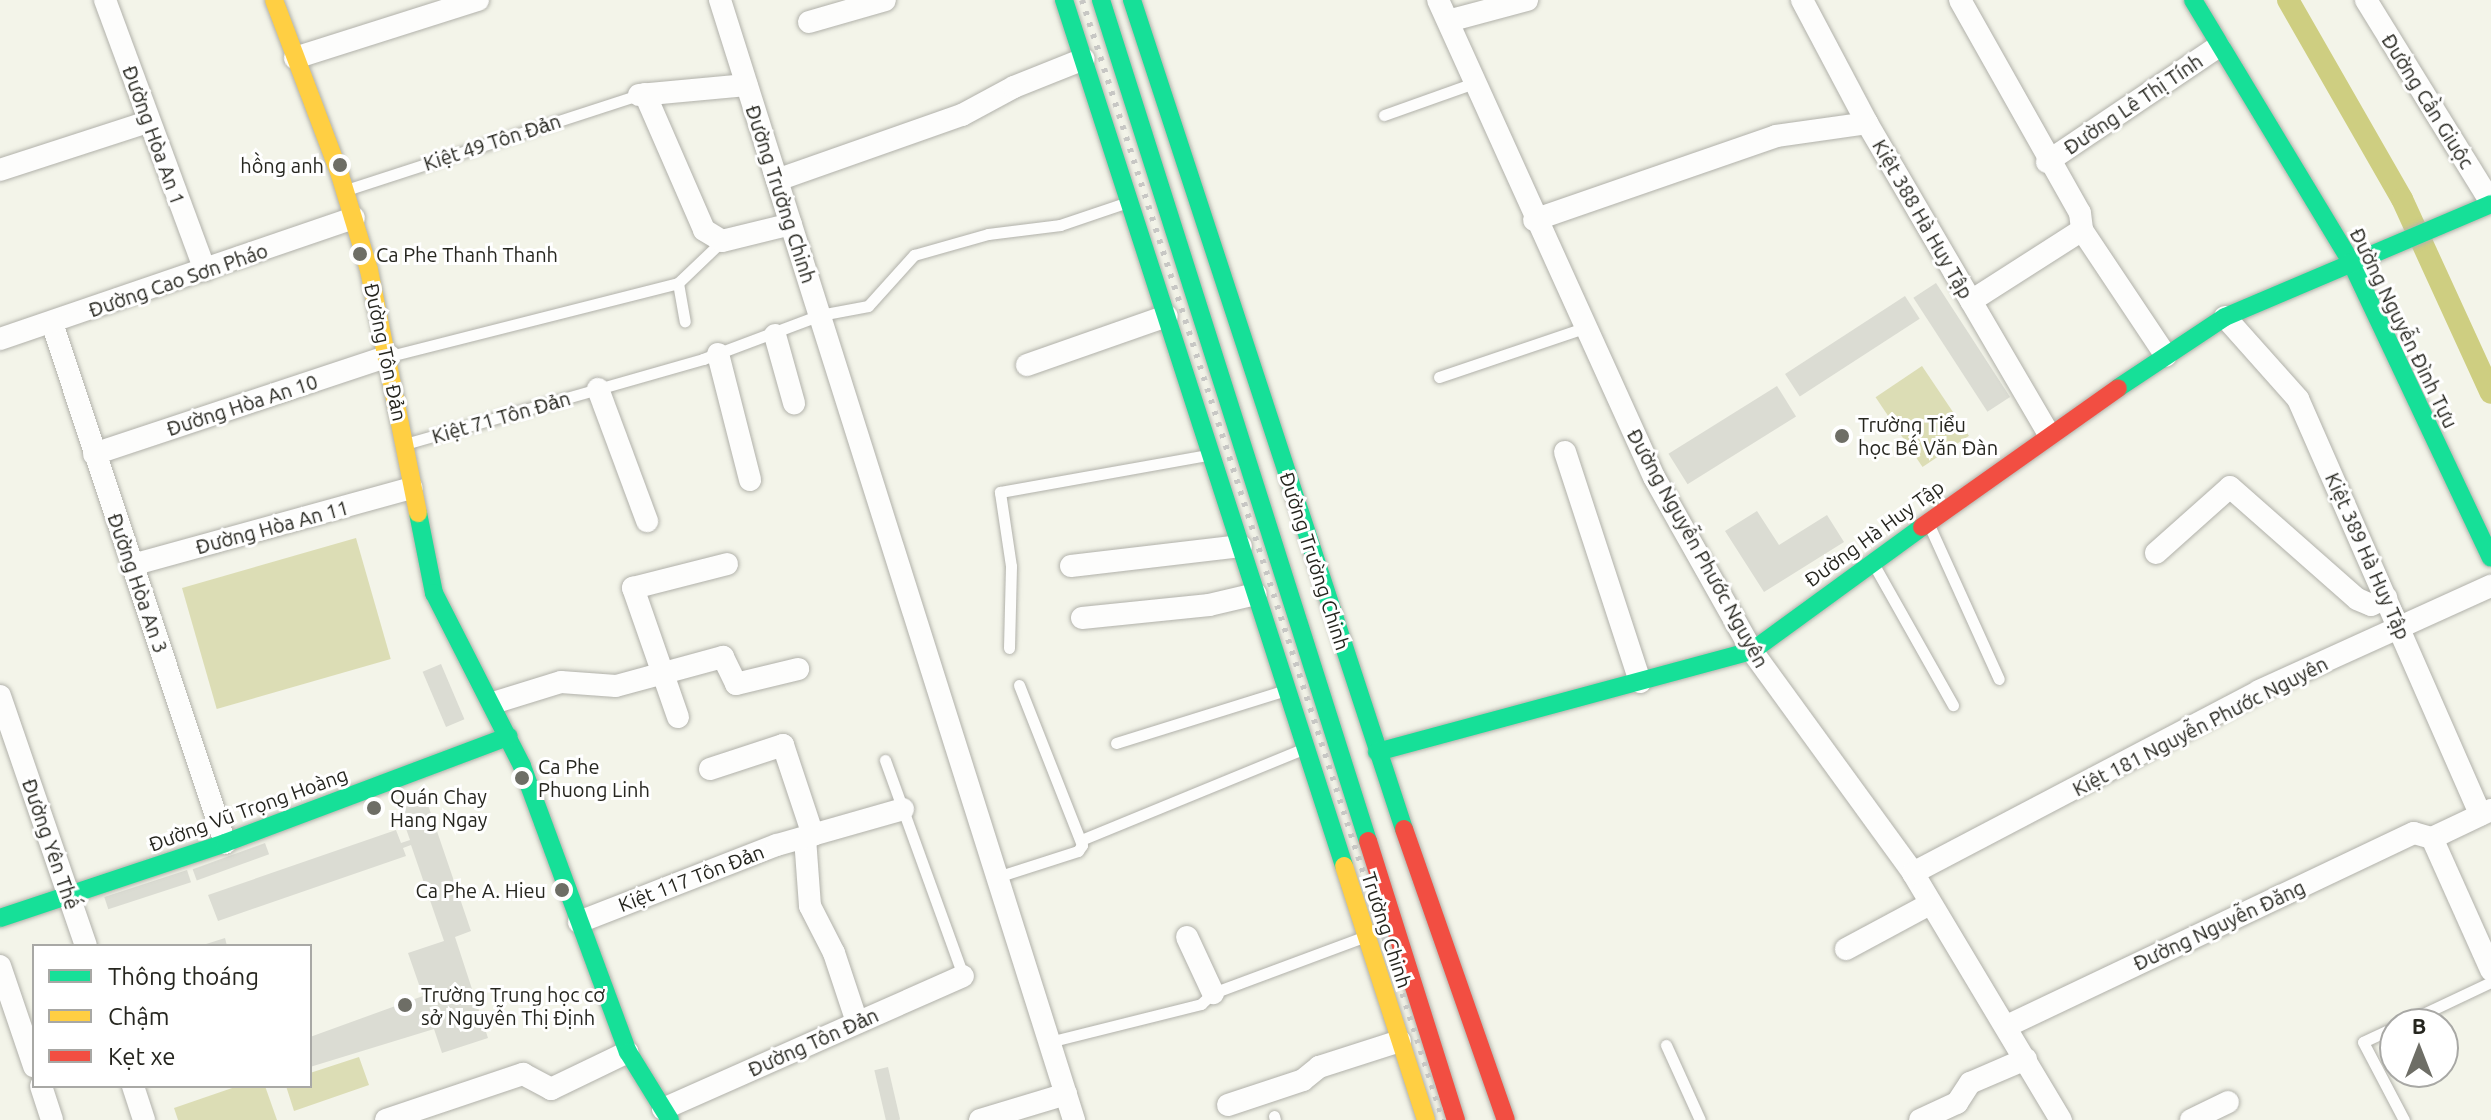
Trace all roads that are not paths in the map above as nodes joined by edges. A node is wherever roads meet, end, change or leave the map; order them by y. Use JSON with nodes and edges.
{"nodes":[{"id":1,"x":105,"y":0,"type":"edge"},
{"id":2,"x":274,"y":0,"type":"edge"},
{"id":3,"x":478,"y":0,"type":"edge"},
{"id":4,"x":720,"y":0,"type":"edge"},
{"id":5,"x":885,"y":0,"type":"edge"},
{"id":6,"x":1064,"y":0,"type":"edge"},
{"id":7,"x":1101,"y":0,"type":"edge"},
{"id":8,"x":1132,"y":0,"type":"edge"},
{"id":9,"x":1438,"y":0,"type":"edge"},
{"id":10,"x":1527,"y":0,"type":"edge"},
{"id":11,"x":1802,"y":0,"type":"edge"},
{"id":12,"x":1960,"y":0,"type":"edge"},
{"id":13,"x":2193,"y":0,"type":"edge"},
{"id":14,"x":2370,"y":2,"type":"edge"},
{"id":15,"x":1448,"y":21,"type":"junction"},
{"id":16,"x":809,"y":22,"type":"dead end"},
{"id":17,"x":2219,"y":46,"type":"junction"},
{"id":18,"x":295,"y":58,"type":"junction"},
{"id":19,"x":1084,"y":59,"type":"junction"},
{"id":20,"x":1474,"y":83,"type":"junction"},
{"id":21,"x":747,"y":85,"type":"junction"},
{"id":22,"x":642,"y":94,"type":"junction"},
{"id":23,"x":1384,"y":115,"type":"dead end"},
{"id":24,"x":148,"y":122,"type":"junction"},
{"id":25,"x":1867,"y":123,"type":"junction"},
{"id":26,"x":2047,"y":162,"type":"junction"},
{"id":27,"x":0,"y":170,"type":"edge"},
{"id":28,"x":777,"y":180,"type":"junction"},
{"id":29,"x":345,"y":190,"type":"junction"},
{"id":30,"x":1129,"y":201,"type":"junction"},
{"id":31,"x":2491,"y":203,"type":"edge"},
{"id":32,"x":354,"y":218,"type":"junction"},
{"id":33,"x":1534,"y":220,"type":"junction"},
{"id":34,"x":791,"y":224,"type":"junction"},
{"id":35,"x":2082,"y":230,"type":"junction"},
{"id":36,"x":722,"y":241,"type":"junction"},
{"id":37,"x":2351,"y":262,"type":"junction"},
{"id":38,"x":205,"y":270,"type":"junction"},
{"id":39,"x":678,"y":283,"type":"junction"},
{"id":40,"x":1971,"y":301,"type":"junction"},
{"id":41,"x":820,"y":315,"type":"junction"},
{"id":42,"x":1167,"y":316,"type":"junction"},
{"id":43,"x":2225,"y":317,"type":"junction"},
{"id":44,"x":685,"y":321,"type":"dead end"},
{"id":45,"x":52,"y":323,"type":"junction"},
{"id":46,"x":1584,"y":328,"type":"junction"},
{"id":47,"x":775,"y":335,"type":"junction"},
{"id":48,"x":0,"y":339,"type":"edge"},
{"id":49,"x":718,"y":354,"type":"junction"},
{"id":50,"x":389,"y":356,"type":"junction"},
{"id":51,"x":2166,"y":356,"type":"junction"},
{"id":52,"x":1027,"y":365,"type":"dead end"},
{"id":53,"x":1439,"y":377,"type":"dead end"},
{"id":54,"x":598,"y":389,"type":"junction"},
{"id":55,"x":794,"y":403,"type":"dead end"},
{"id":56,"x":2049,"y":434,"type":"junction"},
{"id":57,"x":405,"y":445,"type":"junction"},
{"id":58,"x":1565,"y":452,"type":"dead end"},
{"id":59,"x":94,"y":454,"type":"junction"},
{"id":60,"x":1211,"y":454,"type":"junction"},
{"id":61,"x":750,"y":480,"type":"dead end"},
{"id":62,"x":412,"y":488,"type":"junction"},
{"id":63,"x":647,"y":521,"type":"dead end"},
{"id":64,"x":1927,"y":521,"type":"junction"},
{"id":65,"x":1241,"y":546,"type":"junction"},
{"id":66,"x":2156,"y":553,"type":"dead end"},
{"id":67,"x":2491,"y":558,"type":"edge"},
{"id":68,"x":1871,"y":561,"type":"junction"},
{"id":69,"x":727,"y":564,"type":"dead end"},
{"id":70,"x":132,"y":565,"type":"junction"},
{"id":71,"x":1071,"y":566,"type":"dead end"},
{"id":72,"x":2491,"y":586,"type":"edge"},
{"id":73,"x":1256,"y":594,"type":"junction"},
{"id":74,"x":2386,"y":598,"type":"junction"},
{"id":75,"x":1082,"y":618,"type":"dead end"},
{"id":76,"x":2399,"y":627,"type":"junction"},
{"id":77,"x":1009,"y":648,"type":"dead end"},
{"id":78,"x":1752,"y":651,"type":"junction"},
{"id":79,"x":798,"y":669,"type":"dead end"},
{"id":80,"x":662,"y":670,"type":"junction"},
{"id":81,"x":1999,"y":679,"type":"dead end"},
{"id":82,"x":1640,"y":682,"type":"junction"},
{"id":83,"x":1019,"y":685,"type":"dead end"},
{"id":84,"x":1286,"y":690,"type":"junction"},
{"id":85,"x":0,"y":696,"type":"edge"},
{"id":86,"x":493,"y":703,"type":"junction"},
{"id":87,"x":1953,"y":705,"type":"dead end"},
{"id":88,"x":678,"y":717,"type":"dead end"},
{"id":89,"x":509,"y":736,"type":"junction"},
{"id":90,"x":1116,"y":743,"type":"dead end"},
{"id":91,"x":1306,"y":751,"type":"junction"},
{"id":92,"x":1377,"y":752,"type":"junction"},
{"id":93,"x":885,"y":760,"type":"dead end"},
{"id":94,"x":710,"y":769,"type":"dead end"},
{"id":95,"x":903,"y":809,"type":"junction"},
{"id":96,"x":2486,"y":812,"type":"edge"},
{"id":97,"x":809,"y":836,"type":"junction"},
{"id":98,"x":2432,"y":838,"type":"junction"},
{"id":99,"x":1081,"y":840,"type":"junction"},
{"id":100,"x":225,"y":843,"type":"junction"},
{"id":101,"x":1913,"y":873,"type":"junction"},
{"id":102,"x":997,"y":877,"type":"junction"},
{"id":103,"x":69,"y":896,"type":"junction"},
{"id":104,"x":1930,"y":904,"type":"junction"},
{"id":105,"x":4,"y":917,"type":"edge"},
{"id":106,"x":579,"y":922,"type":"junction"},
{"id":107,"x":1366,"y":936,"type":"junction"},
{"id":108,"x":1187,"y":937,"type":"dead end"},
{"id":109,"x":85,"y":944,"type":"edge"},
{"id":110,"x":1846,"y":949,"type":"dead end"},
{"id":111,"x":0,"y":966,"type":"edge"},
{"id":112,"x":2491,"y":970,"type":"edge"},
{"id":113,"x":963,"y":976,"type":"joint"},
{"id":114,"x":2491,"y":982,"type":"edge"},
{"id":115,"x":1213,"y":993,"type":"junction"},
{"id":116,"x":2436,"y":1008,"type":"edge"},
{"id":117,"x":857,"y":1022,"type":"junction"},
{"id":118,"x":2007,"y":1026,"type":"junction"},
{"id":119,"x":2379,"y":1034,"type":"edge"},
{"id":120,"x":1400,"y":1041,"type":"junction"},
{"id":121,"x":1049,"y":1042,"type":"junction"},
{"id":122,"x":1666,"y":1045,"type":"dead end"},
{"id":123,"x":628,"y":1052,"type":"junction"},
{"id":124,"x":2026,"y":1059,"type":"junction"},
{"id":125,"x":32,"y":1060,"type":"edge"},
{"id":126,"x":2379,"y":1072,"type":"edge"},
{"id":127,"x":42,"y":1088,"type":"edge"},
{"id":128,"x":2387,"y":1088,"type":"edge"},
{"id":129,"x":1066,"y":1094,"type":"junction"},
{"id":130,"x":2228,"y":1102,"type":"dead end"},
{"id":131,"x":1228,"y":1105,"type":"dead end"},
{"id":132,"x":666,"y":1114,"type":"edge"},
{"id":133,"x":52,"y":1120,"type":"edge"},
{"id":134,"x":386,"y":1120,"type":"edge"},
{"id":135,"x":980,"y":1120,"type":"edge"},
{"id":136,"x":1074,"y":1120,"type":"edge"},
{"id":137,"x":1426,"y":1120,"type":"edge"},
{"id":138,"x":1456,"y":1120,"type":"edge"},
{"id":139,"x":1506,"y":1120,"type":"edge"},
{"id":140,"x":1700,"y":1120,"type":"edge"},
{"id":141,"x":1920,"y":1120,"type":"edge"},
{"id":142,"x":2061,"y":1120,"type":"edge"},
{"id":143,"x":2191,"y":1120,"type":"edge"},
{"id":144,"x":2404,"y":1120,"type":"edge"}],
"edges":[{"from":1,"to":24,"type":"street","name":"Đường Hòa An 1"},
{"from":2,"to":18,"type":"main road","name":"Đường Tôn Đản"},
{"from":3,"to":18,"type":"street"},
{"from":4,"to":21,"type":"street","name":"Đường Trường Chinh"},
{"from":5,"to":16,"type":"street"},
{"from":6,"to":19,"type":"main road"},
{"from":7,"to":138,"type":"main road","name":"Đường Trường Chinh"},
{"from":8,"to":92,"type":"main road","name":"Đường Trường Chinh"},
{"from":9,"to":15,"type":"street","name":"Đường Nguyễn Phước Nguyên"},
{"from":10,"to":15,"type":"street"},
{"from":11,"to":25,"type":"street","name":"Kiệt 388 Hà Huy Tập"},
{"from":12,"to":26,"type":"street","name":"Đường Lê Thị Tính"},
{"from":13,"to":17,"type":"main road","name":"Đường Nguyễn Đình Tựu"},
{"from":14,"to":31,"type":"street","name":"Đường Cần Giuộc"},
{"from":15,"to":20,"type":"street","name":"Đường Nguyễn Phước Nguyên"},
{"from":17,"to":26,"type":"street","name":"Đường Lê Thị Tính"},
{"from":17,"to":37,"type":"main road","name":"Đường Nguyễn Đình Tựu"},
{"from":18,"to":29,"type":"main road","name":"Đường Tôn Đản"},
{"from":19,"to":28,"type":"street"},
{"from":19,"to":30,"type":"main road"},
{"from":20,"to":23,"type":"lane"},
{"from":20,"to":33,"type":"street","name":"Đường Nguyễn Phước Nguyên"},
{"from":21,"to":22,"type":"street"},
{"from":21,"to":28,"type":"street","name":"Đường Trường Chinh"},
{"from":22,"to":29,"type":"lane","name":"Kiệt 49 Tôn Đản"},
{"from":22,"to":36,"type":"street"},
{"from":24,"to":27,"type":"street"},
{"from":24,"to":38,"type":"street","name":"Đường Hòa An 1"},
{"from":25,"to":33,"type":"street"},
{"from":25,"to":40,"type":"street","name":"Kiệt 388 Hà Huy Tập"},
{"from":26,"to":35,"type":"street","name":"Đường Lê Thị Tính"},
{"from":28,"to":34,"type":"street","name":"Đường Trường Chinh"},
{"from":29,"to":32,"type":"main road","name":"Đường Tôn Đản"},
{"from":30,"to":41,"type":"lane","name":"Kiệt 71 Tôn Đản"},
{"from":30,"to":42,"type":"main road"},
{"from":31,"to":37,"type":"main road","name":"Đường Hà Huy Tập"},
{"from":32,"to":38,"type":"street","name":"Đường Cao Sơn Pháo"},
{"from":32,"to":50,"type":"main road","name":"Đường Tôn Đản"},
{"from":33,"to":46,"type":"street","name":"Đường Nguyễn Phước Nguyên"},
{"from":34,"to":36,"type":"street"},
{"from":34,"to":41,"type":"street","name":"Đường Trường Chinh"},
{"from":35,"to":40,"type":"street"},
{"from":35,"to":51,"type":"street","name":"Đường Lê Thị Tính"},
{"from":36,"to":39,"type":"lane"},
{"from":37,"to":43,"type":"main road","name":"Đường Hà Huy Tập"},
{"from":37,"to":67,"type":"main road","name":"Đường Nguyễn Đình Tựu"},
{"from":38,"to":45,"type":"street","name":"Đường Cao Sơn Pháo"},
{"from":39,"to":44,"type":"lane"},
{"from":39,"to":50,"type":"lane"},
{"from":40,"to":56,"type":"street","name":"Kiệt 388 Hà Huy Tập"},
{"from":41,"to":47,"type":"lane","name":"Kiệt 71 Tôn Đản"},
{"from":41,"to":102,"type":"street","name":"Đường Trường Chinh"},
{"from":42,"to":52,"type":"street"},
{"from":42,"to":60,"type":"main road"},
{"from":43,"to":51,"type":"main road","name":"Đường Hà Huy Tập"},
{"from":43,"to":74,"type":"street","name":"Kiệt 389 Hà Huy Tập"},
{"from":45,"to":48,"type":"street","name":"Đường Cao Sơn Pháo"},
{"from":45,"to":59,"type":"street","name":"Đường Hòa An 3"},
{"from":46,"to":53,"type":"lane"},
{"from":46,"to":78,"type":"street","name":"Đường Nguyễn Phước Nguyên"},
{"from":47,"to":49,"type":"lane","name":"Kiệt 71 Tôn Đản"},
{"from":47,"to":55,"type":"street"},
{"from":49,"to":54,"type":"lane","name":"Kiệt 71 Tôn Đản"},
{"from":49,"to":61,"type":"street"},
{"from":50,"to":57,"type":"main road","name":"Đường Tôn Đản"},
{"from":50,"to":59,"type":"street","name":"Đường Hòa An 10"},
{"from":51,"to":56,"type":"main road","name":"Đường Hà Huy Tập"},
{"from":54,"to":57,"type":"lane","name":"Kiệt 71 Tôn Đản"},
{"from":54,"to":63,"type":"street","name":"Kiệt 71 Tôn Đản"},
{"from":56,"to":64,"type":"main road","name":"Đường Hà Huy Tập"},
{"from":57,"to":62,"type":"main road","name":"Đường Tôn Đản"},
{"from":58,"to":82,"type":"street"},
{"from":59,"to":70,"type":"street","name":"Đường Hòa An 3"},
{"from":60,"to":65,"type":"main road"},
{"from":60,"to":77,"type":"lane"},
{"from":62,"to":70,"type":"street","name":"Đường Hòa An 11"},
{"from":62,"to":86,"type":"main road","name":"Đường Tôn Đản"},
{"from":64,"to":68,"type":"main road","name":"Đường Hà Huy Tập"},
{"from":64,"to":81,"type":"lane"},
{"from":65,"to":71,"type":"street"},
{"from":65,"to":73,"type":"main road"},
{"from":66,"to":74,"type":"street"},
{"from":68,"to":78,"type":"main road","name":"Đường Hà Huy Tập"},
{"from":68,"to":87,"type":"lane"},
{"from":69,"to":80,"type":"street"},
{"from":70,"to":100,"type":"street","name":"Đường Hòa An 3"},
{"from":72,"to":76,"type":"street","name":"Kiệt 181 Nguyễn Phước Nguyên"},
{"from":73,"to":75,"type":"street"},
{"from":73,"to":84,"type":"main road"},
{"from":74,"to":76,"type":"street","name":"Kiệt 389 Hà Huy Tập"},
{"from":76,"to":96,"type":"street","name":"Kiệt 389 Hà Huy Tập"},
{"from":76,"to":101,"type":"street","name":"Kiệt 181 Nguyễn Phước Nguyên"},
{"from":78,"to":82,"type":"main road","name":"Đường Hà Huy Tập"},
{"from":78,"to":101,"type":"street","name":"Đường Nguyễn Phước Nguyên"},
{"from":79,"to":80,"type":"street"},
{"from":80,"to":86,"type":"street"},
{"from":80,"to":88,"type":"street"},
{"from":82,"to":92,"type":"main road","name":"Đường Hà Huy Tập"},
{"from":83,"to":99,"type":"lane"},
{"from":84,"to":90,"type":"lane"},
{"from":84,"to":91,"type":"main road"},
{"from":85,"to":103,"type":"street","name":"Đường Yên Thế"},
{"from":86,"to":89,"type":"main road","name":"Đường Tôn Đản"},
{"from":89,"to":100,"type":"main road","name":"Đường Vũ Trọng Hoàng"},
{"from":89,"to":106,"type":"main road","name":"Đường Tôn Đản"},
{"from":91,"to":99,"type":"lane"},
{"from":91,"to":107,"type":"main road","name":"Trường Chinh"},
{"from":92,"to":139,"type":"main road","name":"Đường Trường Chinh"},
{"from":93,"to":95,"type":"lane"},
{"from":94,"to":97,"type":"street"},
{"from":95,"to":97,"type":"street","name":"Kiệt 117 Tôn Đản"},
{"from":95,"to":113,"type":"lane"},
{"from":96,"to":98,"type":"street","name":"Đường Nguyễn Đăng"},
{"from":97,"to":106,"type":"street","name":"Kiệt 117 Tôn Đản"},
{"from":97,"to":117,"type":"street"},
{"from":98,"to":112,"type":"street"},
{"from":98,"to":118,"type":"street","name":"Đường Nguyễn Đăng"},
{"from":99,"to":102,"type":"lane"},
{"from":100,"to":103,"type":"main road","name":"Đường Vũ Trọng Hoàng"},
{"from":101,"to":104,"type":"street","name":"Đường Nguyễn Phước Nguyên"},
{"from":102,"to":121,"type":"street","name":"Đường Trường Chinh"},
{"from":103,"to":105,"type":"main road","name":"Đường Vũ Trọng Hoàng"},
{"from":103,"to":109,"type":"street","name":"Đường Yên Thế"},
{"from":104,"to":110,"type":"street"},
{"from":104,"to":118,"type":"street","name":"Đường Nguyễn Phước Nguyên"},
{"from":106,"to":123,"type":"main road","name":"Đường Tôn Đản"},
{"from":107,"to":115,"type":"lane"},
{"from":107,"to":120,"type":"main road","name":"Trường Chinh"},
{"from":108,"to":115,"type":"street"},
{"from":111,"to":125,"type":"street"},
{"from":113,"to":117,"type":"street","name":"Đường Tôn Đản"},
{"from":114,"to":116,"type":"lane"},
{"from":115,"to":121,"type":"lane"},
{"from":117,"to":132,"type":"street","name":"Đường Tôn Đản"},
{"from":118,"to":124,"type":"street","name":"Đường Nguyễn Phước Nguyên"},
{"from":119,"to":126,"type":"lane"},
{"from":120,"to":131,"type":"street"},
{"from":120,"to":137,"type":"main road","name":"Trường Chinh"},
{"from":121,"to":129,"type":"street","name":"Đường Trường Chinh"},
{"from":122,"to":140,"type":"lane"},
{"from":123,"to":132,"type":"main road","name":"Đường Tôn Đản"},
{"from":123,"to":134,"type":"street"},
{"from":124,"to":141,"type":"street"},
{"from":124,"to":142,"type":"street","name":"Đường Nguyễn Phước Nguyên"},
{"from":127,"to":133,"type":"street"},
{"from":128,"to":144,"type":"lane"},
{"from":129,"to":135,"type":"street"},
{"from":129,"to":136,"type":"street","name":"Đường Trường Chinh"},
{"from":130,"to":143,"type":"street"}]}
